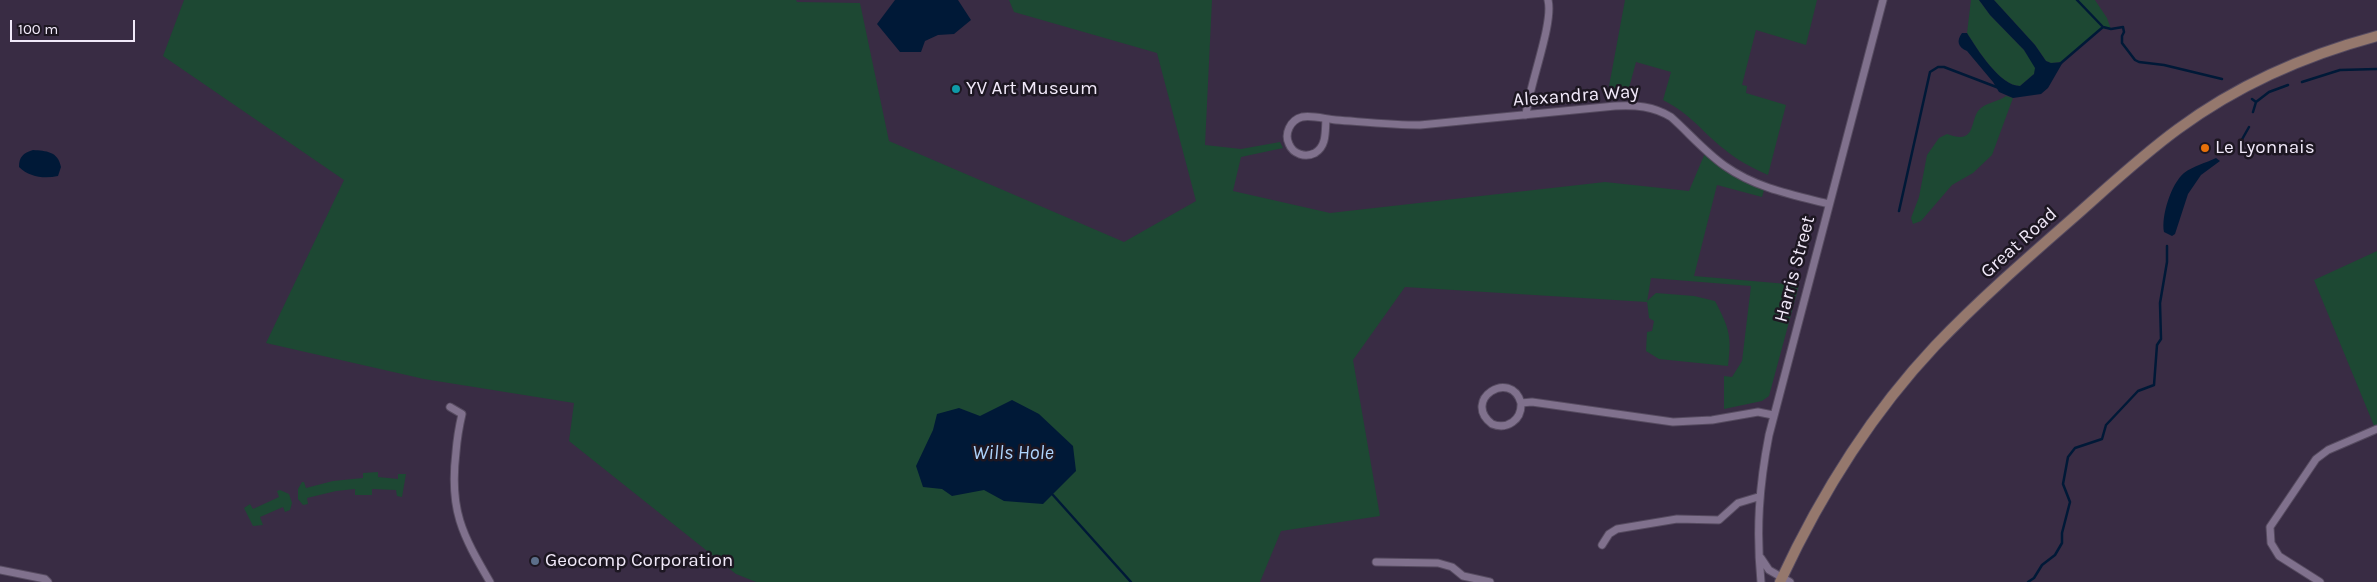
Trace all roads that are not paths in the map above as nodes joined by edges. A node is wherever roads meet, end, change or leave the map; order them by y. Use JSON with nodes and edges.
{"nodes":[{"id":1,"x":1548,"y":0,"type":"edge"},
{"id":2,"x":1883,"y":0,"type":"edge"},
{"id":3,"x":2377,"y":36,"type":"edge"},
{"id":4,"x":1526,"y":115,"type":"junction"},
{"id":5,"x":1326,"y":119,"type":"junction"},
{"id":6,"x":1829,"y":204,"type":"junction"},
{"id":7,"x":1521,"y":403,"type":"junction"},
{"id":8,"x":450,"y":407,"type":"dead end"},
{"id":9,"x":1773,"y":415,"type":"junction"},
{"id":10,"x":2377,"y":429,"type":"edge"},
{"id":11,"x":1758,"y":497,"type":"junction"},
{"id":12,"x":1602,"y":545,"type":"dead end"},
{"id":13,"x":1758,"y":551,"type":"junction"},
{"id":14,"x":1376,"y":562,"type":"dead end"},
{"id":15,"x":0,"y":570,"type":"edge"},
{"id":16,"x":1784,"y":581,"type":"edge"},
{"id":17,"x":48,"y":582,"type":"edge"},
{"id":18,"x":490,"y":582,"type":"edge"},
{"id":19,"x":1490,"y":582,"type":"edge"},
{"id":20,"x":1761,"y":582,"type":"edge"},
{"id":21,"x":2320,"y":582,"type":"edge"}],
"edges":[{"from":1,"to":4,"type":"street"},
{"from":2,"to":6,"type":"street","name":"Harris Street"},
{"from":3,"to":16,"type":"main road","name":"Great Road"},
{"from":4,"to":5,"type":"street","name":"Alexandra Way"},
{"from":4,"to":6,"type":"street","name":"Alexandra Way"},
{"from":5,"to":5,"type":"street","name":"Alexandra Way"},
{"from":6,"to":9,"type":"street","name":"Harris Street"},
{"from":7,"to":7,"type":"street"},
{"from":7,"to":9,"type":"street"},
{"from":8,"to":18,"type":"street"},
{"from":9,"to":11,"type":"street","name":"Harris Street"},
{"from":10,"to":21,"type":"street"},
{"from":11,"to":12,"type":"street"},
{"from":11,"to":13,"type":"street","name":"Harris Street"},
{"from":13,"to":16,"type":"street"},
{"from":13,"to":20,"type":"street","name":"Harris Street"},
{"from":14,"to":19,"type":"street"},
{"from":15,"to":17,"type":"street"}]}
